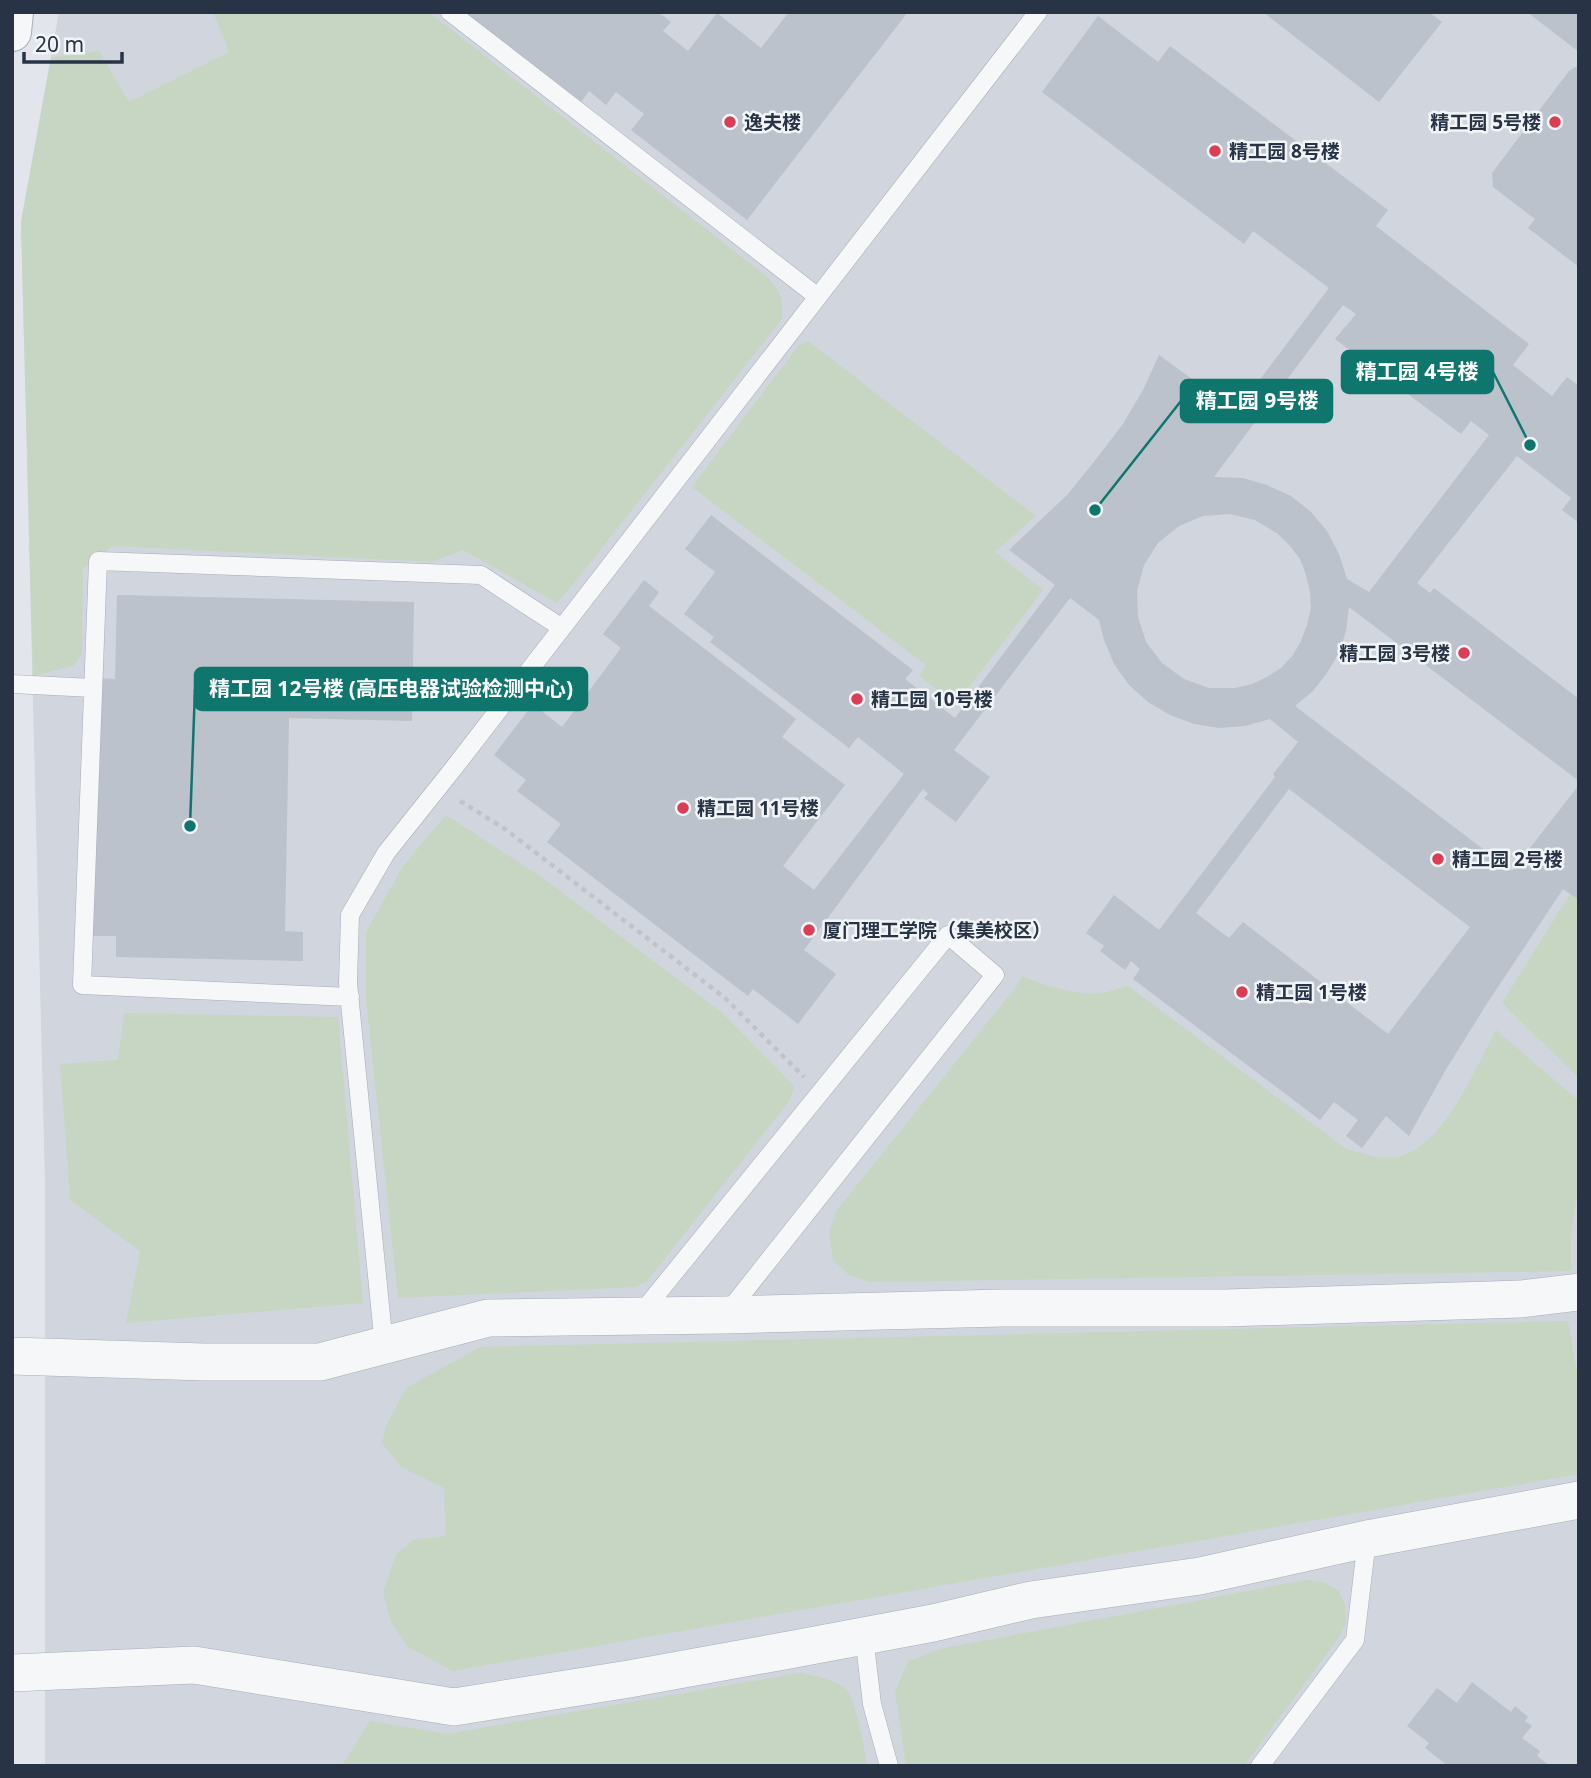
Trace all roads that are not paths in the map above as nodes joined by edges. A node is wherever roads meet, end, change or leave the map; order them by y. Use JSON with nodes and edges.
{"nodes":[{"id":1,"x":14,"y":12,"type":"edge"},
{"id":2,"x":450,"y":12,"type":"edge"},
{"id":3,"x":1038,"y":12,"type":"edge"},
{"id":4,"x":12,"y":32,"type":"edge"},
{"id":5,"x":818,"y":297,"type":"junction"},
{"id":6,"x":562,"y":628,"type":"junction"},
{"id":7,"x":12,"y":684,"type":"edge"},
{"id":8,"x":93,"y":688,"type":"junction"},
{"id":9,"x":349,"y":997,"type":"junction"},
{"id":10,"x":1579,"y":1292,"type":"edge"},
{"id":11,"x":724,"y":1315,"type":"junction"},
{"id":12,"x":638,"y":1317,"type":"junction"},
{"id":13,"x":384,"y":1346,"type":"junction"},
{"id":14,"x":12,"y":1356,"type":"edge"},
{"id":15,"x":1579,"y":1500,"type":"edge"},
{"id":16,"x":1367,"y":1539,"type":"junction"},
{"id":17,"x":864,"y":1636,"type":"junction"},
{"id":18,"x":12,"y":1673,"type":"edge"},
{"id":19,"x":889,"y":1766,"type":"edge"},
{"id":20,"x":1260,"y":1766,"type":"edge"}],
"edges":[{"from":1,"to":4,"type":"street"},
{"from":2,"to":5,"type":"lane"},
{"from":3,"to":5,"type":"lane"},
{"from":5,"to":6,"type":"lane"},
{"from":6,"to":8,"type":"lane"},
{"from":6,"to":9,"type":"lane"},
{"from":7,"to":8,"type":"lane"},
{"from":8,"to":9,"type":"lane"},
{"from":9,"to":13,"type":"lane"},
{"from":10,"to":11,"type":"street"},
{"from":11,"to":12,"type":"street"},
{"from":11,"to":12,"type":"lane"},
{"from":12,"to":13,"type":"street"},
{"from":13,"to":14,"type":"street"},
{"from":15,"to":16,"type":"street"},
{"from":16,"to":17,"type":"street"},
{"from":16,"to":20,"type":"lane"},
{"from":17,"to":18,"type":"street"},
{"from":17,"to":19,"type":"lane"}]}
